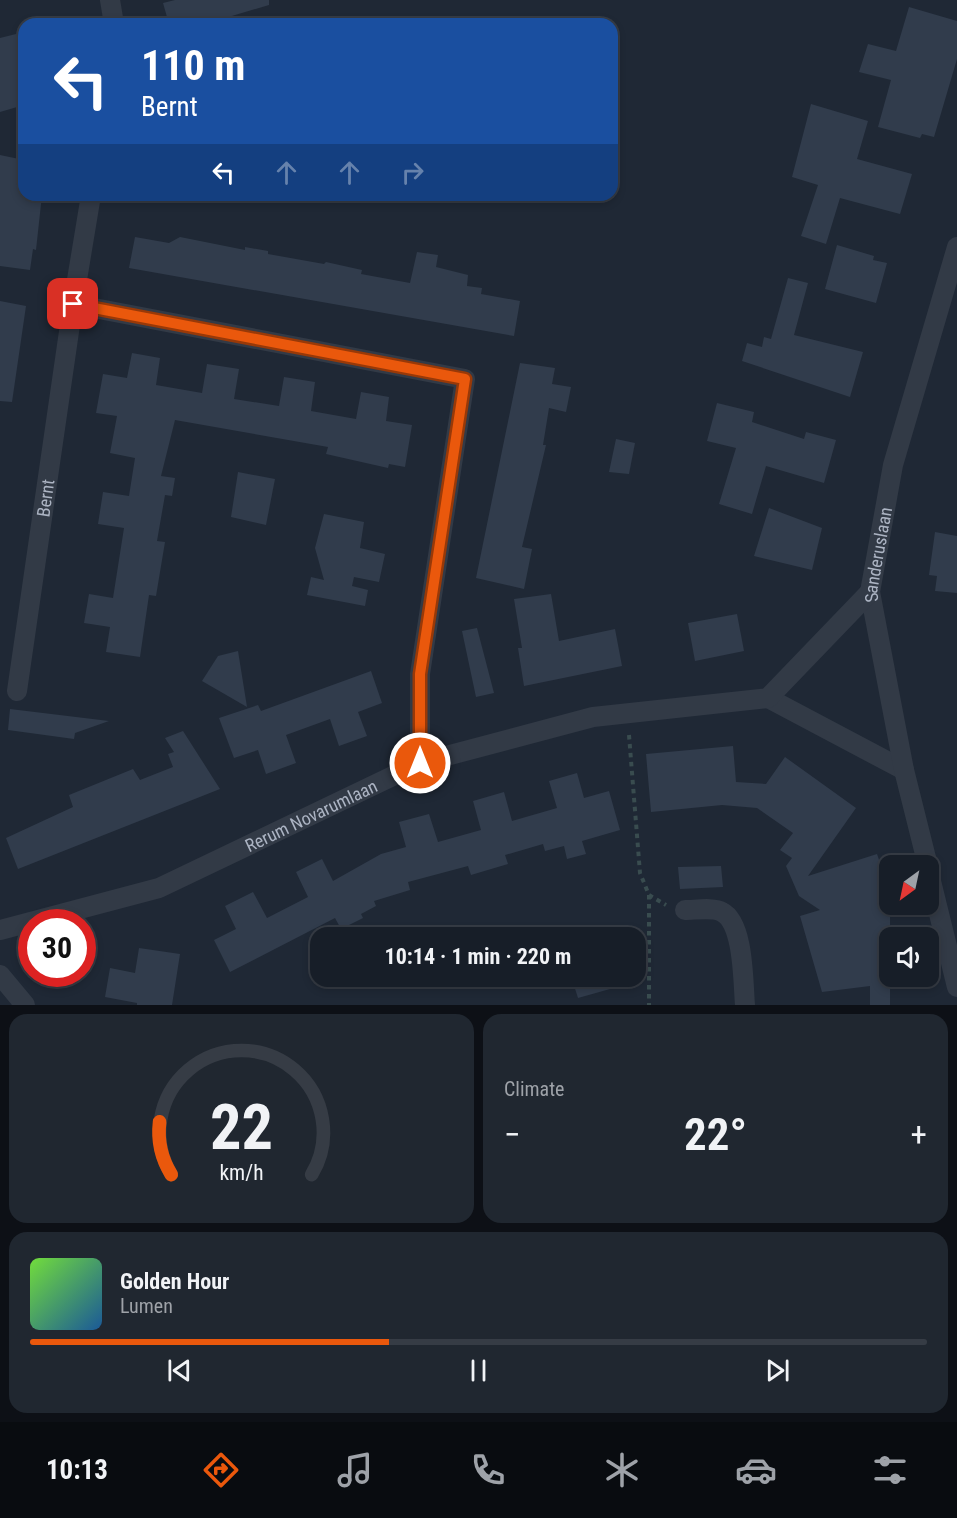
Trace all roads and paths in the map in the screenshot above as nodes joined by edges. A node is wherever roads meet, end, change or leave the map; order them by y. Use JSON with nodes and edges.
{"nodes":[{"id":1,"x":110,"y":0,"type":"edge"},
{"id":2,"x":113,"y":18,"type":"edge"},
{"id":3,"x":90,"y":201,"type":"edge"},
{"id":4,"x":957,"y":247,"type":"edge"},
{"id":5,"x":73,"y":304,"type":"junction"},
{"id":6,"x":870,"y":592,"type":"junction"},
{"id":7,"x":17,"y":692,"type":"dead end"},
{"id":8,"x":768,"y":698,"type":"junction"},
{"id":9,"x":628,"y":713,"type":"junction"},
{"id":10,"x":420,"y":763,"type":"junction"},
{"id":11,"x":904,"y":770,"type":"junction"},
{"id":12,"x":925,"y":855,"type":"edge"},
{"id":13,"x":649,"y":895,"type":"junction"},
{"id":14,"x":685,"y":910,"type":"joint"},
{"id":15,"x":939,"y":913,"type":"edge"},
{"id":16,"x":0,"y":930,"type":"edge"},
{"id":17,"x":0,"y":975,"type":"edge"},
{"id":18,"x":957,"y":987,"type":"edge"},
{"id":19,"x":25,"y":1005,"type":"edge"},
{"id":20,"x":649,"y":1005,"type":"edge"},
{"id":21,"x":746,"y":1005,"type":"edge"}],
"edges":[{"from":1,"to":2,"type":"street"},
{"from":3,"to":5,"type":"street","name":"Bernt"},
{"from":4,"to":6,"type":"street","name":"Sanderuslaan"},
{"from":5,"to":7,"type":"street","name":"Bernt"},
{"from":5,"to":10,"type":"street"},
{"from":6,"to":8,"type":"street"},
{"from":6,"to":11,"type":"street","name":"Sanderuslaan"},
{"from":8,"to":9,"type":"street","name":"Rerum Novarumlaan"},
{"from":8,"to":11,"type":"street"},
{"from":9,"to":10,"type":"street","name":"Rerum Novarumlaan"},
{"from":9,"to":13,"type":"path"},
{"from":10,"to":16,"type":"street","name":"Rerum Novarumlaan"},
{"from":11,"to":12,"type":"street","name":"Sanderuslaan"},
{"from":13,"to":14,"type":"path"},
{"from":13,"to":20,"type":"path"},
{"from":14,"to":21,"type":"street"},
{"from":15,"to":18,"type":"street","name":"Sanderuslaan"},
{"from":17,"to":19,"type":"street"}]}
